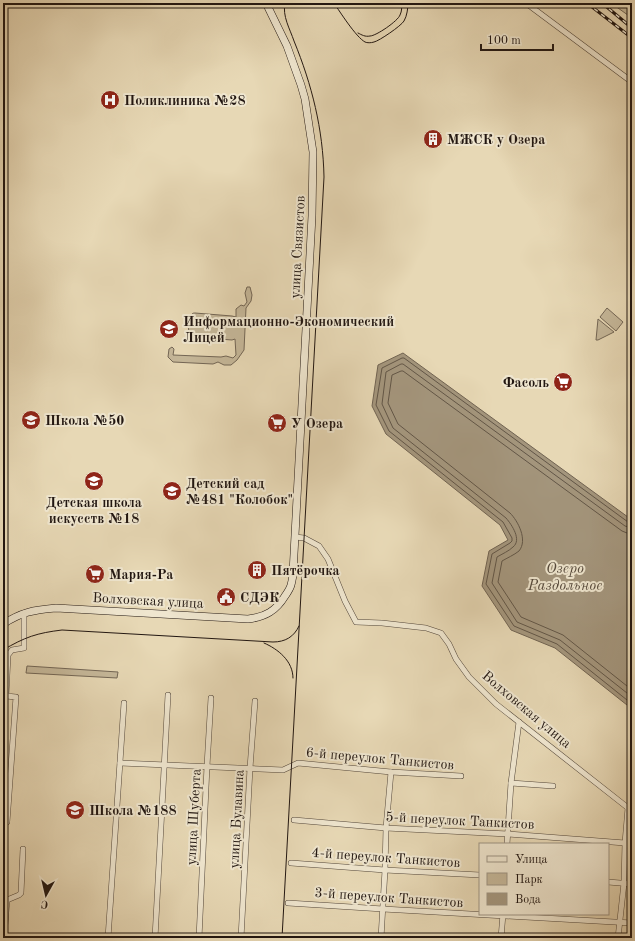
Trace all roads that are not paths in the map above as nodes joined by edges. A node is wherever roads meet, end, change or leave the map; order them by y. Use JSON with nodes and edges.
{"nodes":[{"id":1,"x":266,"y":3,"type":"edge"},
{"id":2,"x":526,"y":3,"type":"edge"},
{"id":3,"x":632,"y":82,"type":"edge"},
{"id":4,"x":295,"y":537,"type":"junction"},
{"id":5,"x":294,"y":573,"type":"joint"},
{"id":6,"x":24,"y":613,"type":"junction"},
{"id":7,"x":3,"y":624,"type":"edge"},
{"id":8,"x":168,"y":695,"type":"dead end"},
{"id":9,"x":211,"y":698,"type":"dead end"},
{"id":10,"x":255,"y":701,"type":"dead end"},
{"id":11,"x":124,"y":703,"type":"dead end"},
{"id":12,"x":519,"y":722,"type":"junction"},
{"id":13,"x":120,"y":762,"type":"junction"},
{"id":14,"x":165,"y":764,"type":"junction"},
{"id":15,"x":207,"y":766,"type":"junction"},
{"id":16,"x":250,"y":768,"type":"junction"},
{"id":17,"x":391,"y":772,"type":"junction"},
{"id":18,"x":461,"y":776,"type":"dead end"},
{"id":19,"x":511,"y":783,"type":"junction"},
{"id":20,"x":553,"y":786,"type":"dead end"},
{"id":21,"x":630,"y":810,"type":"edge"},
{"id":22,"x":294,"y":820,"type":"dead end"},
{"id":23,"x":7,"y":822,"type":"dead end"},
{"id":24,"x":386,"y":828,"type":"junction"},
{"id":25,"x":508,"y":834,"type":"junction"},
{"id":26,"x":625,"y":842,"type":"junction"},
{"id":27,"x":507,"y":843,"type":"edge"},
{"id":28,"x":23,"y":849,"type":"dead end"},
{"id":29,"x":291,"y":863,"type":"dead end"},
{"id":30,"x":385,"y":870,"type":"junction"},
{"id":31,"x":479,"y":875,"type":"edge"},
{"id":32,"x":609,"y":882,"type":"edge"},
{"id":33,"x":624,"y":883,"type":"junction"},
{"id":34,"x":632,"y":884,"type":"edge"},
{"id":35,"x":288,"y":902,"type":"dead end"},
{"id":36,"x":383,"y":909,"type":"junction"},
{"id":37,"x":479,"y":914,"type":"edge"},
{"id":38,"x":503,"y":915,"type":"edge"},
{"id":39,"x":619,"y":921,"type":"junction"},
{"id":40,"x":632,"y":923,"type":"edge"},
{"id":41,"x":4,"y":938,"type":"edge"},
{"id":42,"x":108,"y":938,"type":"edge"},
{"id":43,"x":155,"y":938,"type":"edge"},
{"id":44,"x":199,"y":938,"type":"edge"},
{"id":45,"x":241,"y":938,"type":"edge"},
{"id":46,"x":381,"y":938,"type":"edge"},
{"id":47,"x":502,"y":938,"type":"edge"},
{"id":48,"x":618,"y":938,"type":"edge"}],
"edges":[{"from":1,"to":4,"type":"main road","name":"улица Связистов"},
{"from":2,"to":3,"type":"street"},
{"from":4,"to":5,"type":"main road","name":"улица Связистов"},
{"from":4,"to":12,"type":"street","name":"Волховская улица"},
{"from":5,"to":6,"type":"main road","name":"Волховская улица"},
{"from":6,"to":7,"type":"main road","name":"Волховская улица"},
{"from":6,"to":23,"type":"street"},
{"from":8,"to":14,"type":"street"},
{"from":9,"to":15,"type":"street","name":"улица Шуберта"},
{"from":10,"to":16,"type":"street","name":"улица Булавина"},
{"from":11,"to":13,"type":"street"},
{"from":12,"to":19,"type":"street"},
{"from":12,"to":21,"type":"street","name":"Волховская улица"},
{"from":13,"to":14,"type":"street"},
{"from":13,"to":42,"type":"street"},
{"from":14,"to":15,"type":"street"},
{"from":14,"to":43,"type":"street"},
{"from":15,"to":16,"type":"street"},
{"from":15,"to":44,"type":"street","name":"улица Шуберта"},
{"from":16,"to":17,"type":"street","name":"6-й переулок Танкистов"},
{"from":16,"to":45,"type":"street","name":"улица Булавина"},
{"from":17,"to":18,"type":"street","name":"6-й переулок Танкистов"},
{"from":17,"to":24,"type":"street"},
{"from":19,"to":20,"type":"street"},
{"from":19,"to":25,"type":"street"},
{"from":21,"to":26,"type":"street"},
{"from":22,"to":24,"type":"street","name":"5-й переулок Танкистов"},
{"from":24,"to":25,"type":"street","name":"5-й переулок Танкистов"},
{"from":24,"to":30,"type":"street"},
{"from":25,"to":26,"type":"street","name":"5-й переулок Танкистов"},
{"from":25,"to":27,"type":"street"},
{"from":26,"to":33,"type":"street"},
{"from":28,"to":41,"type":"street"},
{"from":29,"to":30,"type":"street","name":"4-й переулок Танкистов"},
{"from":30,"to":31,"type":"street","name":"4-й переулок Танкистов"},
{"from":30,"to":36,"type":"street"},
{"from":32,"to":33,"type":"street"},
{"from":33,"to":34,"type":"street"},
{"from":33,"to":39,"type":"street"},
{"from":35,"to":36,"type":"street","name":"3-й переулок Танкистов"},
{"from":36,"to":37,"type":"street","name":"3-й переулок Танкистов"},
{"from":36,"to":46,"type":"street"},
{"from":38,"to":39,"type":"street","name":"3-й переулок Танкистов"},
{"from":38,"to":47,"type":"street"},
{"from":39,"to":40,"type":"street","name":"3-й переулок Танкистов"},
{"from":39,"to":48,"type":"street"}]}
